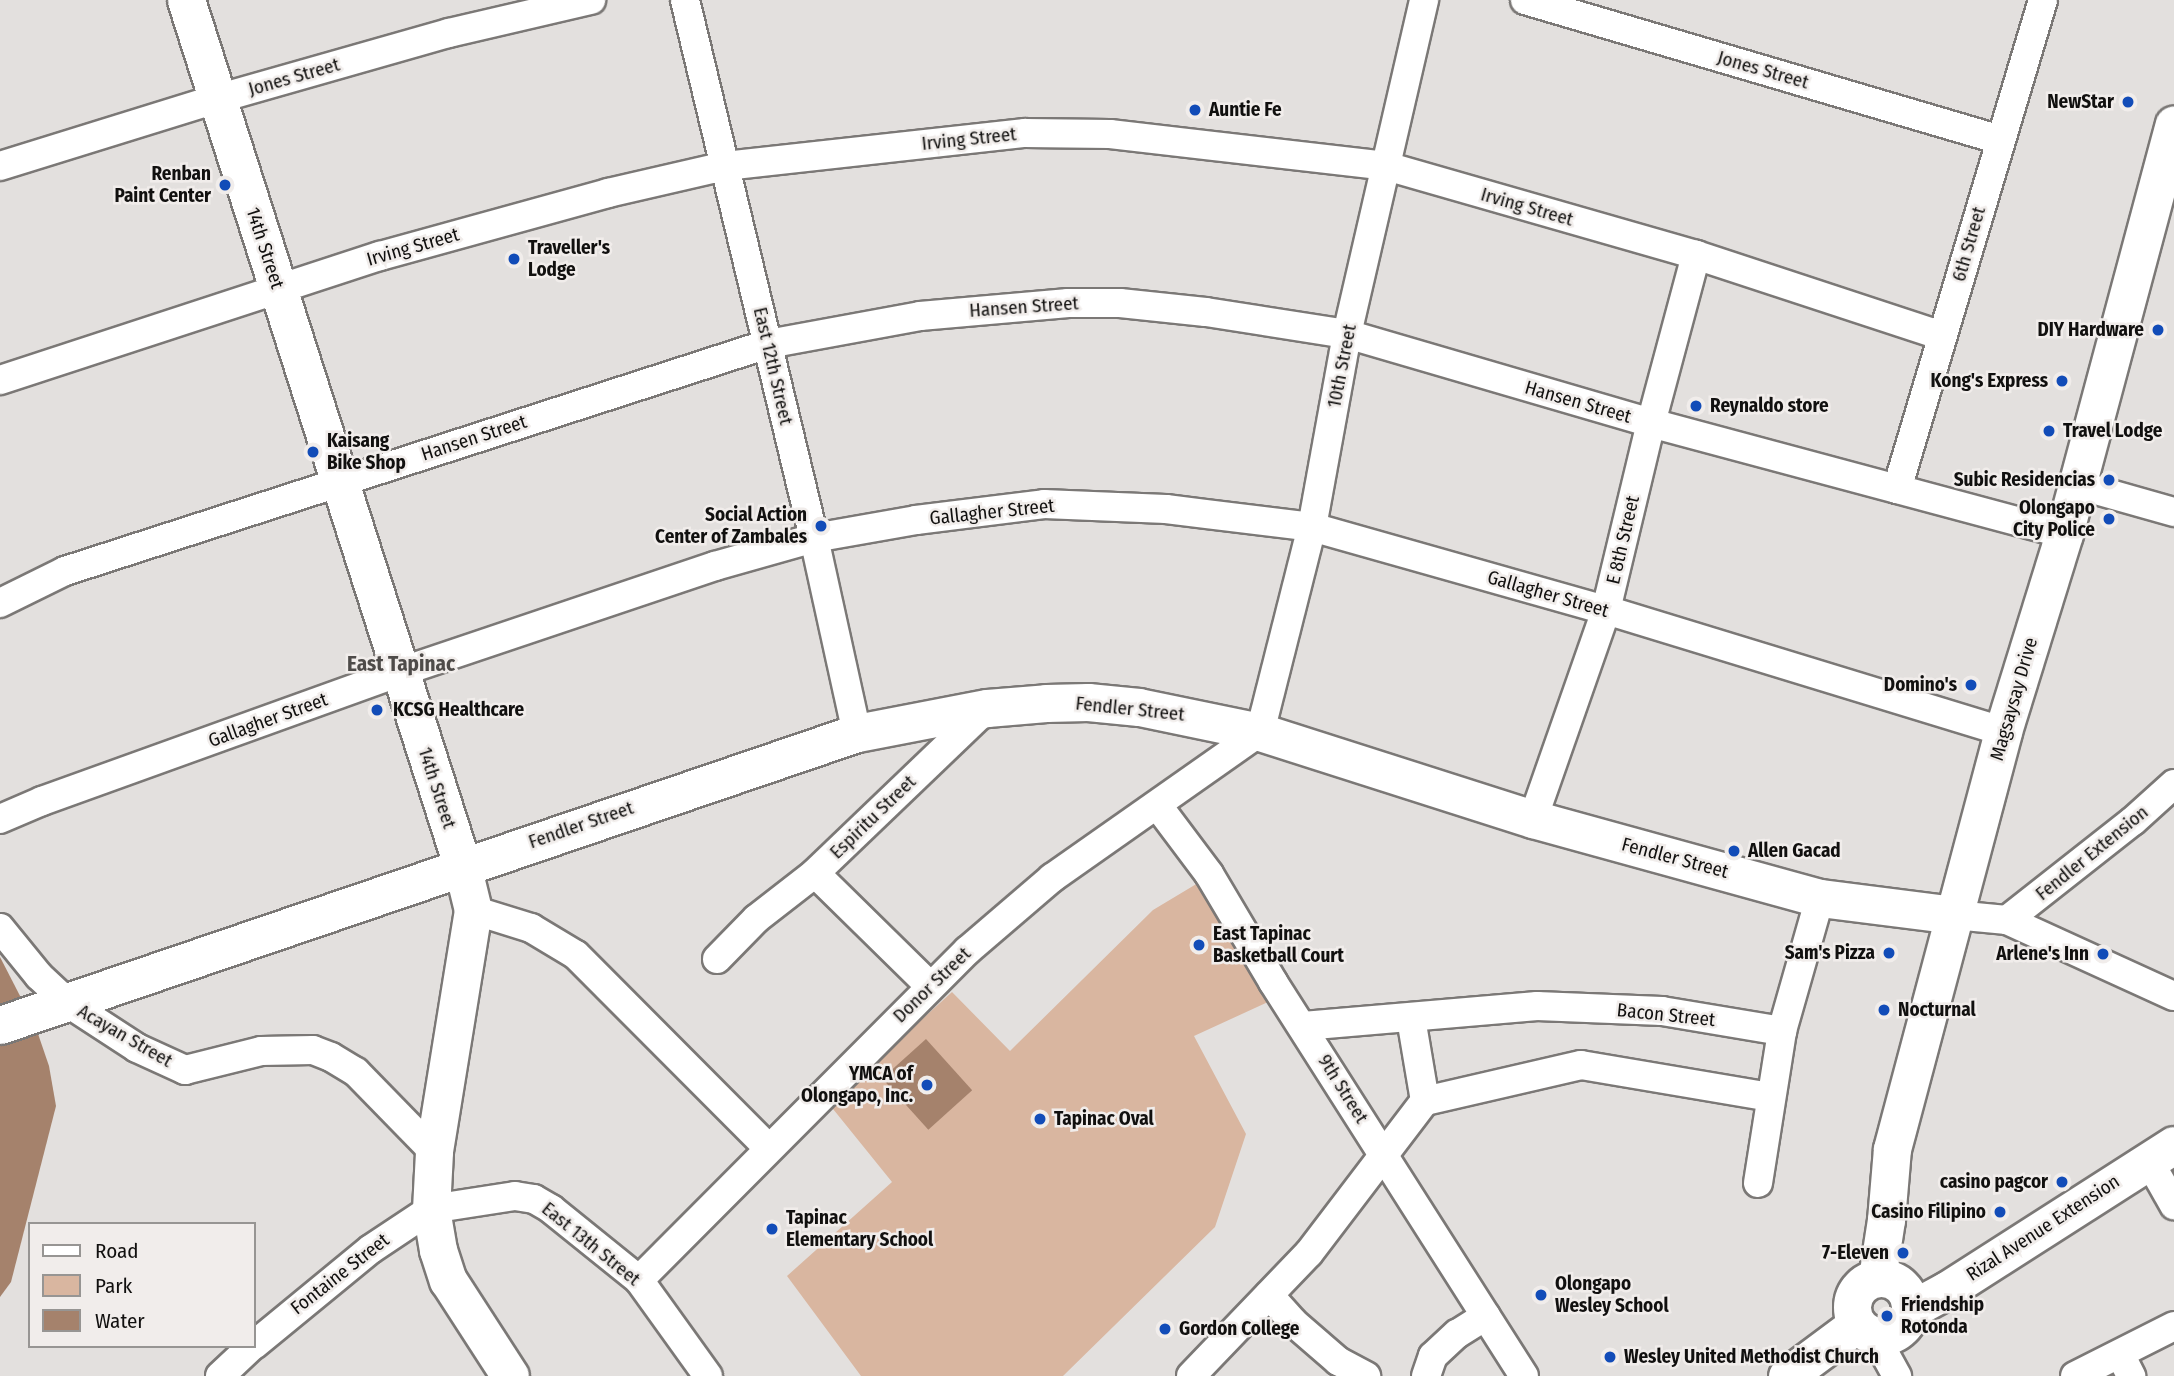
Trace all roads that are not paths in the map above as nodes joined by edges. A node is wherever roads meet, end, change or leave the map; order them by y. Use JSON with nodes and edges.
{"nodes":[{"id":1,"x":187,"y":0,"type":"edge"},
{"id":2,"x":591,"y":0,"type":"edge"},
{"id":3,"x":685,"y":0,"type":"edge"},
{"id":4,"x":1424,"y":0,"type":"edge"},
{"id":5,"x":1525,"y":0,"type":"edge"},
{"id":6,"x":2043,"y":0,"type":"edge"},
{"id":7,"x":217,"y":99,"type":"junction"},
{"id":8,"x":2174,"y":124,"type":"edge"},
{"id":9,"x":2000,"y":140,"type":"junction"},
{"id":10,"x":0,"y":166,"type":"edge"},
{"id":11,"x":725,"y":166,"type":"junction"},
{"id":12,"x":1386,"y":166,"type":"junction"},
{"id":13,"x":1696,"y":256,"type":"junction"},
{"id":14,"x":278,"y":289,"type":"junction"},
{"id":15,"x":1347,"y":334,"type":"junction"},
{"id":16,"x":1942,"y":336,"type":"junction"},
{"id":17,"x":768,"y":344,"type":"junction"},
{"id":18,"x":0,"y":380,"type":"edge"},
{"id":19,"x":1651,"y":423,"type":"junction"},
{"id":20,"x":340,"y":481,"type":"junction"},
{"id":21,"x":2075,"y":484,"type":"junction"},
{"id":22,"x":1897,"y":489,"type":"junction"},
{"id":23,"x":2174,"y":512,"type":"edge"},
{"id":24,"x":1312,"y":527,"type":"junction"},
{"id":25,"x":2064,"y":534,"type":"junction"},
{"id":26,"x":814,"y":538,"type":"junction"},
{"id":27,"x":0,"y":603,"type":"edge"},
{"id":28,"x":1606,"y":610,"type":"junction"},
{"id":29,"x":400,"y":672,"type":"junction"},
{"id":30,"x":987,"y":708,"type":"junction"},
{"id":31,"x":2003,"y":731,"type":"junction"},
{"id":32,"x":1260,"y":732,"type":"junction"},
{"id":33,"x":857,"y":733,"type":"junction"},
{"id":34,"x":2174,"y":784,"type":"edge"},
{"id":35,"x":1157,"y":806,"type":"junction"},
{"id":36,"x":0,"y":819,"type":"edge"},
{"id":37,"x":1533,"y":819,"type":"junction"},
{"id":38,"x":462,"y":865,"type":"junction"},
{"id":39,"x":815,"y":873,"type":"junction"},
{"id":40,"x":1820,"y":898,"type":"junction"},
{"id":41,"x":473,"y":910,"type":"junction"},
{"id":42,"x":1954,"y":915,"type":"junction"},
{"id":43,"x":2007,"y":920,"type":"junction"},
{"id":44,"x":0,"y":928,"type":"edge"},
{"id":45,"x":717,"y":959,"type":"dead end"},
{"id":46,"x":930,"y":986,"type":"junction"},
{"id":47,"x":2174,"y":996,"type":"edge"},
{"id":48,"x":58,"y":1006,"type":"junction"},
{"id":49,"x":1411,"y":1018,"type":"junction"},
{"id":50,"x":0,"y":1025,"type":"edge"},
{"id":51,"x":1303,"y":1026,"type":"junction"},
{"id":52,"x":1782,"y":1031,"type":"junction"},
{"id":53,"x":1770,"y":1097,"type":"junction"},
{"id":54,"x":1425,"y":1101,"type":"junction"},
{"id":55,"x":768,"y":1147,"type":"junction"},
{"id":56,"x":434,"y":1152,"type":"junction"},
{"id":57,"x":2161,"y":1153,"type":"edge"},
{"id":58,"x":1385,"y":1157,"type":"junction"},
{"id":59,"x":1758,"y":1183,"type":"dead end"},
{"id":60,"x":2174,"y":1206,"type":"edge"},
{"id":61,"x":431,"y":1209,"type":"junction"},
{"id":62,"x":1877,"y":1278,"type":"junction"},
{"id":63,"x":639,"y":1280,"type":"junction"},
{"id":64,"x":1269,"y":1295,"type":"junction"},
{"id":65,"x":1910,"y":1310,"type":"junction"},
{"id":66,"x":1486,"y":1316,"type":"junction"},
{"id":67,"x":265,"y":1318,"type":"edge"},
{"id":68,"x":2174,"y":1326,"type":"edge"},
{"id":69,"x":1866,"y":1330,"type":"junction"},
{"id":70,"x":256,"y":1338,"type":"edge"},
{"id":71,"x":250,"y":1348,"type":"edge"},
{"id":72,"x":2125,"y":1365,"type":"edge"},
{"id":73,"x":219,"y":1376,"type":"edge"},
{"id":74,"x":510,"y":1376,"type":"edge"},
{"id":75,"x":708,"y":1376,"type":"edge"},
{"id":76,"x":1191,"y":1376,"type":"edge"},
{"id":77,"x":1366,"y":1376,"type":"edge"},
{"id":78,"x":1426,"y":1376,"type":"edge"},
{"id":79,"x":1524,"y":1376,"type":"edge"},
{"id":80,"x":1787,"y":1376,"type":"edge"},
{"id":81,"x":1898,"y":1376,"type":"edge"},
{"id":82,"x":2076,"y":1376,"type":"edge"}],
"edges":[{"from":1,"to":7,"type":"main road","name":"14th Street"},
{"from":2,"to":7,"type":"street","name":"Jones Street"},
{"from":3,"to":11,"type":"street","name":"East 12th Street"},
{"from":4,"to":12,"type":"street","name":"10th Street"},
{"from":5,"to":9,"type":"street","name":"Jones Street"},
{"from":6,"to":9,"type":"street","name":"6th Street"},
{"from":7,"to":10,"type":"street","name":"Jones Street"},
{"from":7,"to":14,"type":"main road","name":"14th Street"},
{"from":8,"to":21,"type":"main road","name":"Magsaysay Drive"},
{"from":9,"to":16,"type":"street","name":"6th Street"},
{"from":11,"to":12,"type":"street","name":"Irving Street"},
{"from":11,"to":14,"type":"street","name":"Irving Street"},
{"from":11,"to":17,"type":"street","name":"East 12th Street"},
{"from":12,"to":13,"type":"street","name":"Irving Street"},
{"from":12,"to":15,"type":"street","name":"10th Street"},
{"from":13,"to":16,"type":"street","name":"Irving Street"},
{"from":13,"to":19,"type":"street","name":"E 8th Street"},
{"from":14,"to":18,"type":"street","name":"Irving Street"},
{"from":14,"to":20,"type":"main road","name":"14th Street"},
{"from":15,"to":17,"type":"street","name":"Hansen Street"},
{"from":15,"to":19,"type":"street","name":"Hansen Street"},
{"from":15,"to":24,"type":"street","name":"10th Street"},
{"from":16,"to":22,"type":"street","name":"6th Street"},
{"from":17,"to":20,"type":"street","name":"Hansen Street"},
{"from":17,"to":26,"type":"street","name":"East 12th Street"},
{"from":19,"to":22,"type":"street","name":"Hansen Street"},
{"from":19,"to":28,"type":"street","name":"E 8th Street"},
{"from":20,"to":27,"type":"street","name":"Hansen Street"},
{"from":20,"to":29,"type":"main road","name":"14th Street"},
{"from":21,"to":23,"type":"street"},
{"from":21,"to":25,"type":"main road","name":"Magsaysay Drive"},
{"from":22,"to":25,"type":"street","name":"Hansen Street"},
{"from":24,"to":26,"type":"street","name":"Gallagher Street"},
{"from":24,"to":28,"type":"street","name":"Gallagher Street"},
{"from":24,"to":32,"type":"street","name":"10th Street"},
{"from":25,"to":31,"type":"main road","name":"Magsaysay Drive"},
{"from":26,"to":29,"type":"street","name":"Gallagher Street"},
{"from":26,"to":33,"type":"street","name":"East 12th Street"},
{"from":28,"to":31,"type":"street","name":"Gallagher Street"},
{"from":28,"to":37,"type":"street","name":"E 8th Street"},
{"from":29,"to":36,"type":"street","name":"Gallagher Street"},
{"from":29,"to":38,"type":"main road","name":"14th Street"},
{"from":30,"to":32,"type":"main road","name":"Fendler Street"},
{"from":30,"to":33,"type":"main road","name":"Fendler Street"},
{"from":30,"to":39,"type":"street","name":"Espiritu Street"},
{"from":31,"to":42,"type":"main road","name":"Magsaysay Drive"},
{"from":32,"to":35,"type":"street","name":"Donor Street"},
{"from":32,"to":37,"type":"main road","name":"Fendler Street"},
{"from":33,"to":38,"type":"main road","name":"Fendler Street"},
{"from":34,"to":43,"type":"street","name":"Fendler Extension"},
{"from":35,"to":46,"type":"street","name":"Donor Street"},
{"from":35,"to":51,"type":"street","name":"9th Street"},
{"from":37,"to":40,"type":"main road","name":"Fendler Street"},
{"from":38,"to":41,"type":"main road","name":"14th Street"},
{"from":38,"to":48,"type":"main road","name":"Fendler Street"},
{"from":39,"to":45,"type":"street"},
{"from":39,"to":46,"type":"street","name":"Espiritu Street"},
{"from":40,"to":42,"type":"main road","name":"Fendler Street"},
{"from":40,"to":52,"type":"street"},
{"from":41,"to":55,"type":"street"},
{"from":41,"to":56,"type":"main road","name":"14th Street"},
{"from":42,"to":43,"type":"street","name":"Fendler Street"},
{"from":42,"to":62,"type":"main road","name":"Magsaysay Drive"},
{"from":43,"to":47,"type":"street","name":"Fendler Street"},
{"from":44,"to":48,"type":"street","name":"Acayan Street"},
{"from":46,"to":55,"type":"street","name":"Donor Street"},
{"from":48,"to":50,"type":"main road","name":"Fendler Street"},
{"from":48,"to":56,"type":"street","name":"Acayan Street"},
{"from":49,"to":51,"type":"street","name":"Bacon Street"},
{"from":49,"to":52,"type":"street","name":"Bacon Street"},
{"from":49,"to":54,"type":"street"},
{"from":51,"to":58,"type":"street","name":"9th Street"},
{"from":52,"to":53,"type":"street"},
{"from":53,"to":54,"type":"street"},
{"from":53,"to":59,"type":"street"},
{"from":54,"to":58,"type":"street"},
{"from":55,"to":63,"type":"street","name":"Donor Street"},
{"from":56,"to":61,"type":"main road","name":"14th Street"},
{"from":57,"to":60,"type":"street"},
{"from":57,"to":65,"type":"main road","name":"Rizal Avenue Extension"},
{"from":58,"to":64,"type":"street"},
{"from":58,"to":66,"type":"street","name":"9th Street"},
{"from":61,"to":63,"type":"street","name":"East 13th Street"},
{"from":61,"to":67,"type":"street","name":"Fontaine Street"},
{"from":61,"to":74,"type":"main road","name":"14th Street"},
{"from":62,"to":65,"type":"main road"},
{"from":62,"to":69,"type":"main road"},
{"from":63,"to":75,"type":"street","name":"East 13th Street"},
{"from":64,"to":76,"type":"street"},
{"from":64,"to":77,"type":"street"},
{"from":65,"to":69,"type":"main road"},
{"from":66,"to":78,"type":"street"},
{"from":66,"to":79,"type":"street","name":"9th Street"},
{"from":67,"to":70,"type":"street","name":"Fontaine Street"},
{"from":68,"to":72,"type":"street"},
{"from":69,"to":80,"type":"main road"},
{"from":69,"to":81,"type":"street"},
{"from":71,"to":73,"type":"street","name":"Fontaine Street"},
{"from":72,"to":82,"type":"street"}]}
